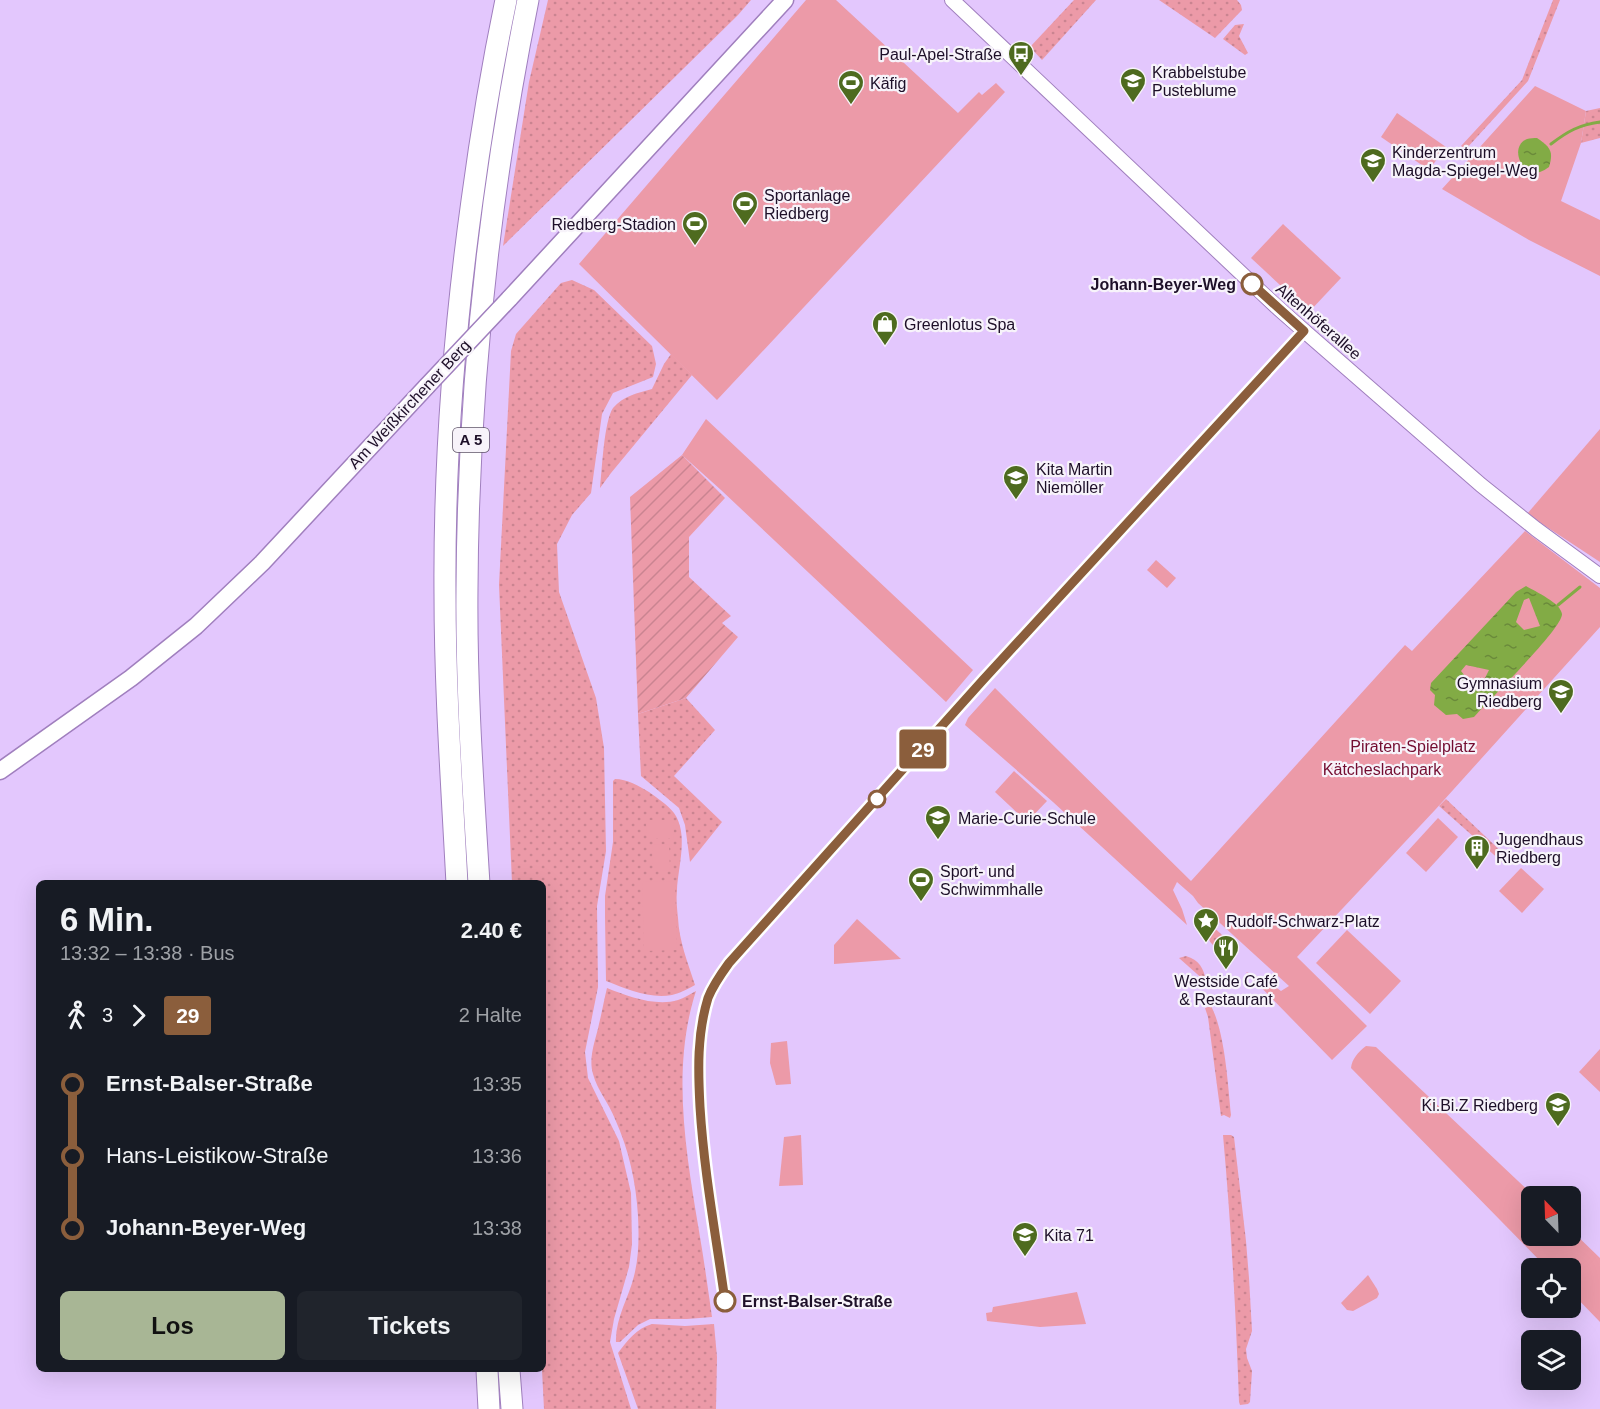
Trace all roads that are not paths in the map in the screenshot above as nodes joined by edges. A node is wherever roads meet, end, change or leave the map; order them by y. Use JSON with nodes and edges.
{"nodes":[{"id":1,"x":506,"y":0,"type":"edge"},
{"id":2,"x":528,"y":0,"type":"edge"},
{"id":3,"x":785,"y":0,"type":"edge"},
{"id":4,"x":952,"y":0,"type":"edge"},
{"id":5,"x":1600,"y":576,"type":"edge"},
{"id":6,"x":0,"y":771,"type":"edge"},
{"id":7,"x":457,"y":880,"type":"edge"},
{"id":8,"x":479,"y":880,"type":"edge"},
{"id":9,"x":487,"y":1372,"type":"edge"},
{"id":10,"x":509,"y":1372,"type":"edge"},
{"id":11,"x":489,"y":1409,"type":"edge"},
{"id":12,"x":512,"y":1409,"type":"edge"}],
"edges":[{"from":1,"to":7,"type":"highway","number":"A 5"},
{"from":2,"to":8,"type":"highway","number":"A 5"},
{"from":3,"to":6,"type":"main road","name":"Am Weißkirchener Berg","bridge":true},
{"from":4,"to":5,"type":"street","name":"Altenhöferallee"},
{"from":9,"to":11,"type":"highway"},
{"from":10,"to":12,"type":"highway"}]}
